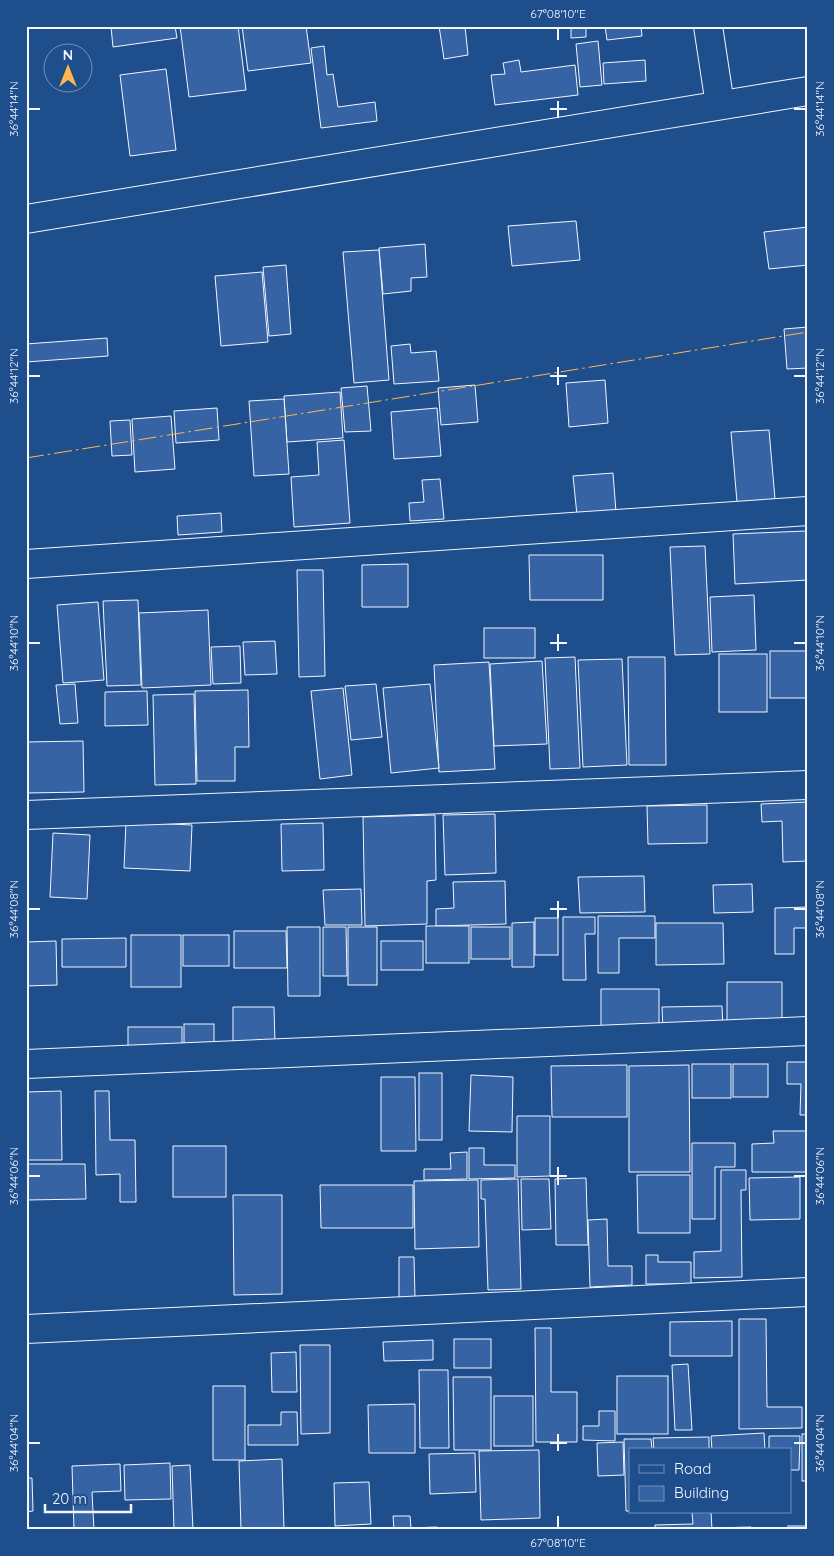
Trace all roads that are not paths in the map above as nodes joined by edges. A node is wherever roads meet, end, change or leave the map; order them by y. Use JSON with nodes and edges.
{"nodes":[{"id":1,"x":708,"y":26,"type":"edge"},
{"id":2,"x":808,"y":91,"type":"edge"},
{"id":3,"x":720,"y":105,"type":"junction"},
{"id":4,"x":26,"y":219,"type":"edge"},
{"id":5,"x":808,"y":510,"type":"edge"},
{"id":6,"x":26,"y":564,"type":"edge"},
{"id":7,"x":808,"y":785,"type":"edge"},
{"id":8,"x":26,"y":815,"type":"edge"},
{"id":9,"x":808,"y":1031,"type":"edge"},
{"id":10,"x":26,"y":1064,"type":"edge"},
{"id":11,"x":808,"y":1292,"type":"edge"},
{"id":12,"x":26,"y":1329,"type":"edge"}],
"edges":[{"from":1,"to":3,"type":"street"},
{"from":2,"to":3,"type":"street"},
{"from":3,"to":4,"type":"street"},
{"from":5,"to":6,"type":"street"},
{"from":7,"to":8,"type":"street"},
{"from":9,"to":10,"type":"street"},
{"from":11,"to":12,"type":"street"}]}
